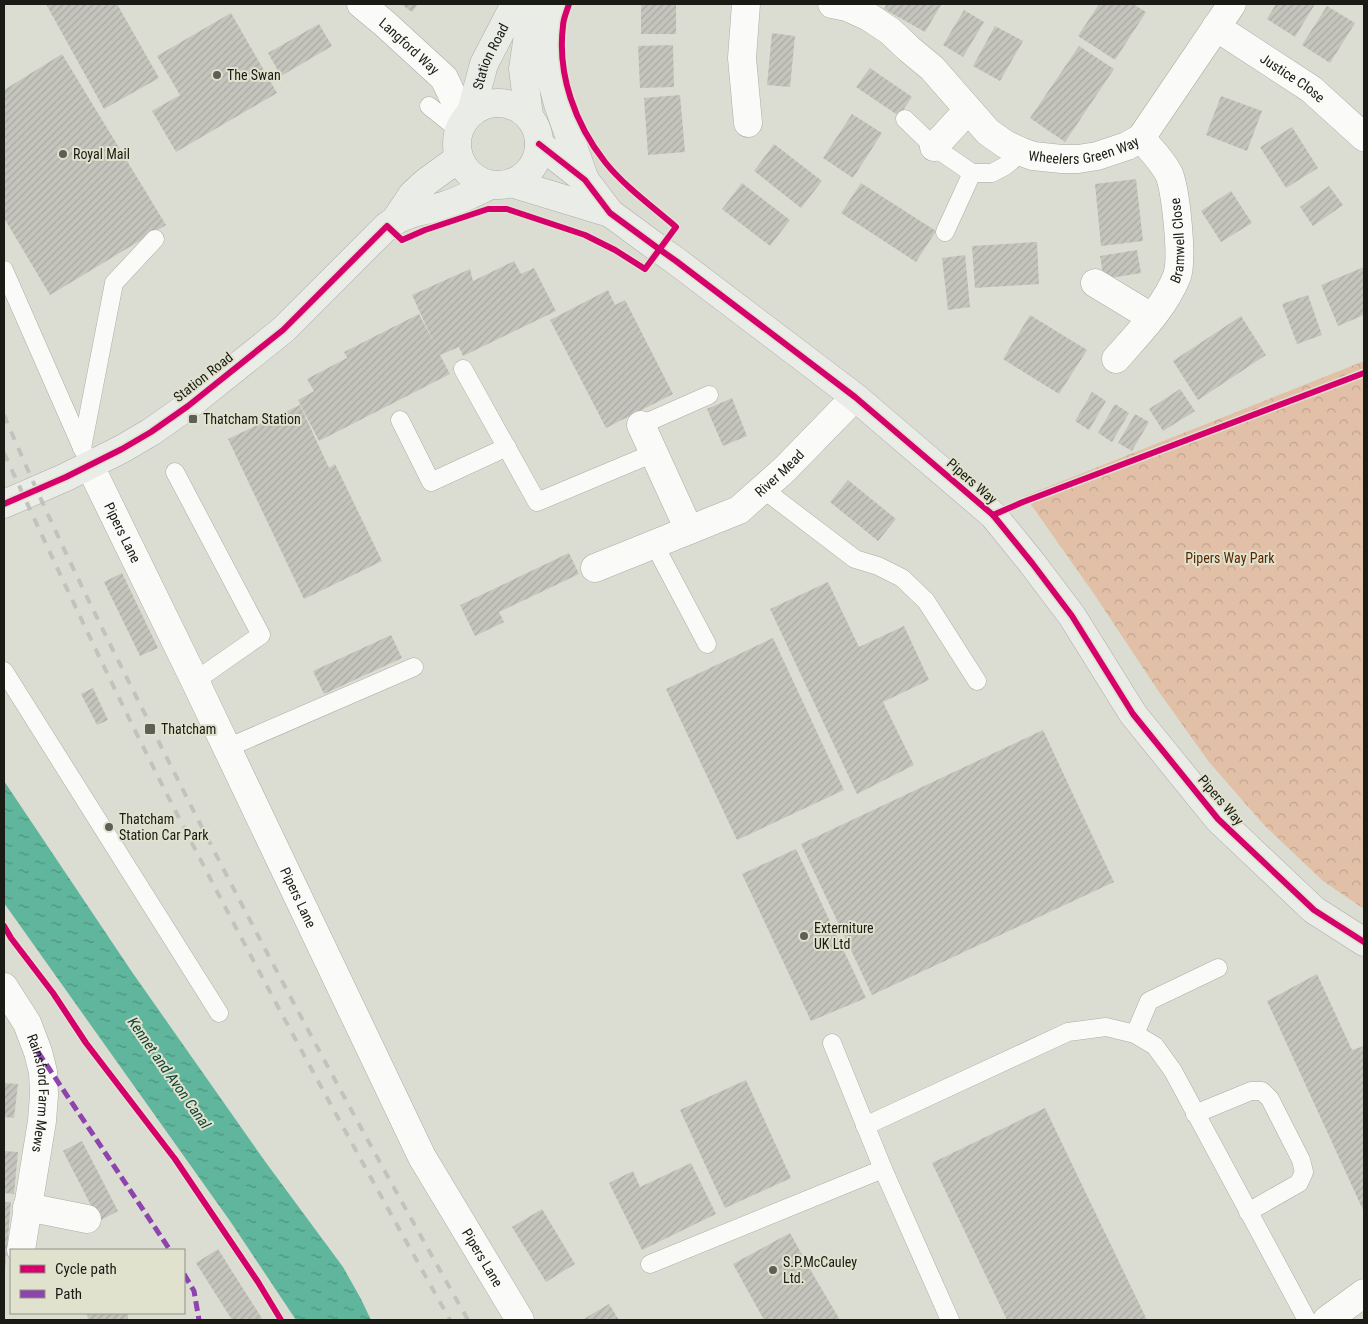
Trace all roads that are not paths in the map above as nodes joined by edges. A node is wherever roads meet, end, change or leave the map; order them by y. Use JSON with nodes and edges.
{"nodes":[{"id":1,"x":361,"y":4,"type":"edge"},
{"id":2,"x":515,"y":4,"type":"edge"},
{"id":3,"x":538,"y":4,"type":"edge"},
{"id":4,"x":553,"y":4,"type":"edge"},
{"id":5,"x":746,"y":4,"type":"edge"},
{"id":6,"x":832,"y":4,"type":"edge"},
{"id":7,"x":1232,"y":4,"type":"edge"},
{"id":8,"x":1216,"y":27,"type":"junction"},
{"id":9,"x":429,"y":106,"type":"dead end"},
{"id":10,"x":968,"y":110,"type":"junction"},
{"id":11,"x":529,"y":116,"type":"junction"},
{"id":12,"x":905,"y":119,"type":"dead end"},
{"id":13,"x":464,"y":121,"type":"junction"},
{"id":14,"x":748,"y":122,"type":"dead end"},
{"id":15,"x":1364,"y":137,"type":"edge"},
{"id":16,"x":1141,"y":138,"type":"junction"},
{"id":17,"x":540,"y":144,"type":"junction"},
{"id":18,"x":934,"y":147,"type":"junction"},
{"id":19,"x":1022,"y":152,"type":"junction"},
{"id":20,"x":459,"y":158,"type":"junction"},
{"id":21,"x":972,"y":173,"type":"junction"},
{"id":22,"x":585,"y":180,"type":"junction"},
{"id":23,"x":501,"y":184,"type":"junction"},
{"id":24,"x":610,"y":213,"type":"junction"},
{"id":25,"x":396,"y":219,"type":"junction"},
{"id":26,"x":945,"y":232,"type":"dead end"},
{"id":27,"x":156,"y":239,"type":"dead end"},
{"id":28,"x":4,"y":270,"type":"edge"},
{"id":29,"x":1095,"y":283,"type":"dead end"},
{"id":30,"x":1152,"y":317,"type":"junction"},
{"id":31,"x":1116,"y":359,"type":"dead end"},
{"id":32,"x":463,"y":369,"type":"dead end"},
{"id":33,"x":709,"y":395,"type":"dead end"},
{"id":34,"x":856,"y":396,"type":"junction"},
{"id":35,"x":400,"y":420,"type":"dead end"},
{"id":36,"x":641,"y":425,"type":"joint"},
{"id":37,"x":507,"y":447,"type":"junction"},
{"id":38,"x":654,"y":453,"type":"junction"},
{"id":39,"x":86,"y":457,"type":"junction"},
{"id":40,"x":175,"y":472,"type":"dead end"},
{"id":41,"x":763,"y":489,"type":"junction"},
{"id":42,"x":4,"y":504,"type":"edge"},
{"id":43,"x":689,"y":530,"type":"junction"},
{"id":44,"x":654,"y":544,"type":"junction"},
{"id":45,"x":595,"y":568,"type":"dead end"},
{"id":46,"x":707,"y":644,"type":"dead end"},
{"id":47,"x":414,"y":667,"type":"dead end"},
{"id":48,"x":4,"y":671,"type":"edge"},
{"id":49,"x":195,"y":681,"type":"junction"},
{"id":50,"x":977,"y":681,"type":"dead end"},
{"id":51,"x":226,"y":748,"type":"junction"},
{"id":52,"x":1364,"y":942,"type":"edge"},
{"id":53,"x":1218,"y":968,"type":"dead end"},
{"id":54,"x":4,"y":987,"type":"edge"},
{"id":55,"x":219,"y":1013,"type":"dead end"},
{"id":56,"x":1135,"y":1034,"type":"junction"},
{"id":57,"x":832,"y":1043,"type":"dead end"},
{"id":58,"x":1195,"y":1114,"type":"junction"},
{"id":59,"x":865,"y":1126,"type":"junction"},
{"id":60,"x":882,"y":1169,"type":"junction"},
{"id":61,"x":28,"y":1207,"type":"junction"},
{"id":62,"x":1248,"y":1212,"type":"junction"},
{"id":63,"x":87,"y":1218,"type":"dead end"},
{"id":64,"x":21,"y":1249,"type":"edge"},
{"id":65,"x":650,"y":1264,"type":"dead end"},
{"id":66,"x":1364,"y":1293,"type":"edge"},
{"id":67,"x":520,"y":1320,"type":"edge"},
{"id":68,"x":950,"y":1320,"type":"edge"},
{"id":69,"x":1307,"y":1320,"type":"edge"},
{"id":70,"x":1327,"y":1320,"type":"edge"}],
"edges":[{"from":1,"to":13,"type":"street","name":"Langford Way"},
{"from":2,"to":13,"type":"street","name":"Station Road"},
{"from":3,"to":11,"type":"street","name":"Station Road"},
{"from":4,"to":22,"type":"street"},
{"from":5,"to":14,"type":"street"},
{"from":6,"to":10,"type":"street","name":"Wheelers Green Way"},
{"from":7,"to":8,"type":"street","name":"Wheelers Green Way"},
{"from":8,"to":15,"type":"street","name":"Justice Close"},
{"from":8,"to":16,"type":"street","name":"Wheelers Green Way"},
{"from":9,"to":13,"type":"lane"},
{"from":10,"to":18,"type":"street"},
{"from":10,"to":19,"type":"street","name":"Wheelers Green Way"},
{"from":11,"to":13,"type":"street","name":"Station Road"},
{"from":11,"to":17,"type":"street","name":"Station Road"},
{"from":12,"to":18,"type":"lane"},
{"from":13,"to":20,"type":"street","name":"Station Road"},
{"from":16,"to":19,"type":"street","name":"Wheelers Green Way"},
{"from":16,"to":30,"type":"street","name":"Bramwell Close"},
{"from":17,"to":22,"type":"street","name":"Pipers Way"},
{"from":17,"to":23,"type":"street","name":"Station Road"},
{"from":18,"to":21,"type":"lane"},
{"from":19,"to":21,"type":"lane"},
{"from":20,"to":23,"type":"street"},
{"from":20,"to":25,"type":"street","name":"Station Road"},
{"from":21,"to":26,"type":"lane"},
{"from":22,"to":24,"type":"street","name":"Pipers Way"},
{"from":23,"to":24,"type":"street","name":"Pipers Way"},
{"from":23,"to":25,"type":"street","name":"Station Road"},
{"from":24,"to":34,"type":"street","name":"Pipers Way"},
{"from":25,"to":39,"type":"street","name":"Station Road"},
{"from":27,"to":39,"type":"lane"},
{"from":28,"to":39,"type":"lane"},
{"from":29,"to":30,"type":"street"},
{"from":30,"to":31,"type":"street","name":"Bramwell Close"},
{"from":32,"to":37,"type":"lane"},
{"from":33,"to":36,"type":"lane"},
{"from":34,"to":41,"type":"street","name":"River Mead"},
{"from":34,"to":52,"type":"street","name":"Pipers Way"},
{"from":35,"to":37,"type":"lane"},
{"from":36,"to":38,"type":"street"},
{"from":37,"to":38,"type":"lane"},
{"from":38,"to":43,"type":"street"},
{"from":39,"to":42,"type":"street","name":"Station Road"},
{"from":39,"to":49,"type":"street","name":"Pipers Lane"},
{"from":40,"to":49,"type":"lane"},
{"from":41,"to":43,"type":"street","name":"River Mead"},
{"from":41,"to":50,"type":"lane"},
{"from":43,"to":44,"type":"street","name":"River Mead"},
{"from":44,"to":45,"type":"street","name":"River Mead"},
{"from":44,"to":46,"type":"lane"},
{"from":47,"to":51,"type":"lane"},
{"from":48,"to":55,"type":"lane"},
{"from":49,"to":51,"type":"street","name":"Pipers Lane"},
{"from":51,"to":67,"type":"street","name":"Pipers Lane"},
{"from":53,"to":56,"type":"lane"},
{"from":54,"to":61,"type":"street","name":"Rainsford Farm Mews"},
{"from":56,"to":58,"type":"lane"},
{"from":56,"to":59,"type":"lane"},
{"from":57,"to":59,"type":"lane"},
{"from":58,"to":62,"type":"lane"},
{"from":58,"to":62,"type":"lane"},
{"from":59,"to":60,"type":"lane"},
{"from":60,"to":65,"type":"lane"},
{"from":60,"to":68,"type":"lane"},
{"from":61,"to":63,"type":"street"},
{"from":61,"to":64,"type":"street","name":"Rainsford Farm Mews"},
{"from":62,"to":69,"type":"lane"},
{"from":66,"to":70,"type":"street"}]}
